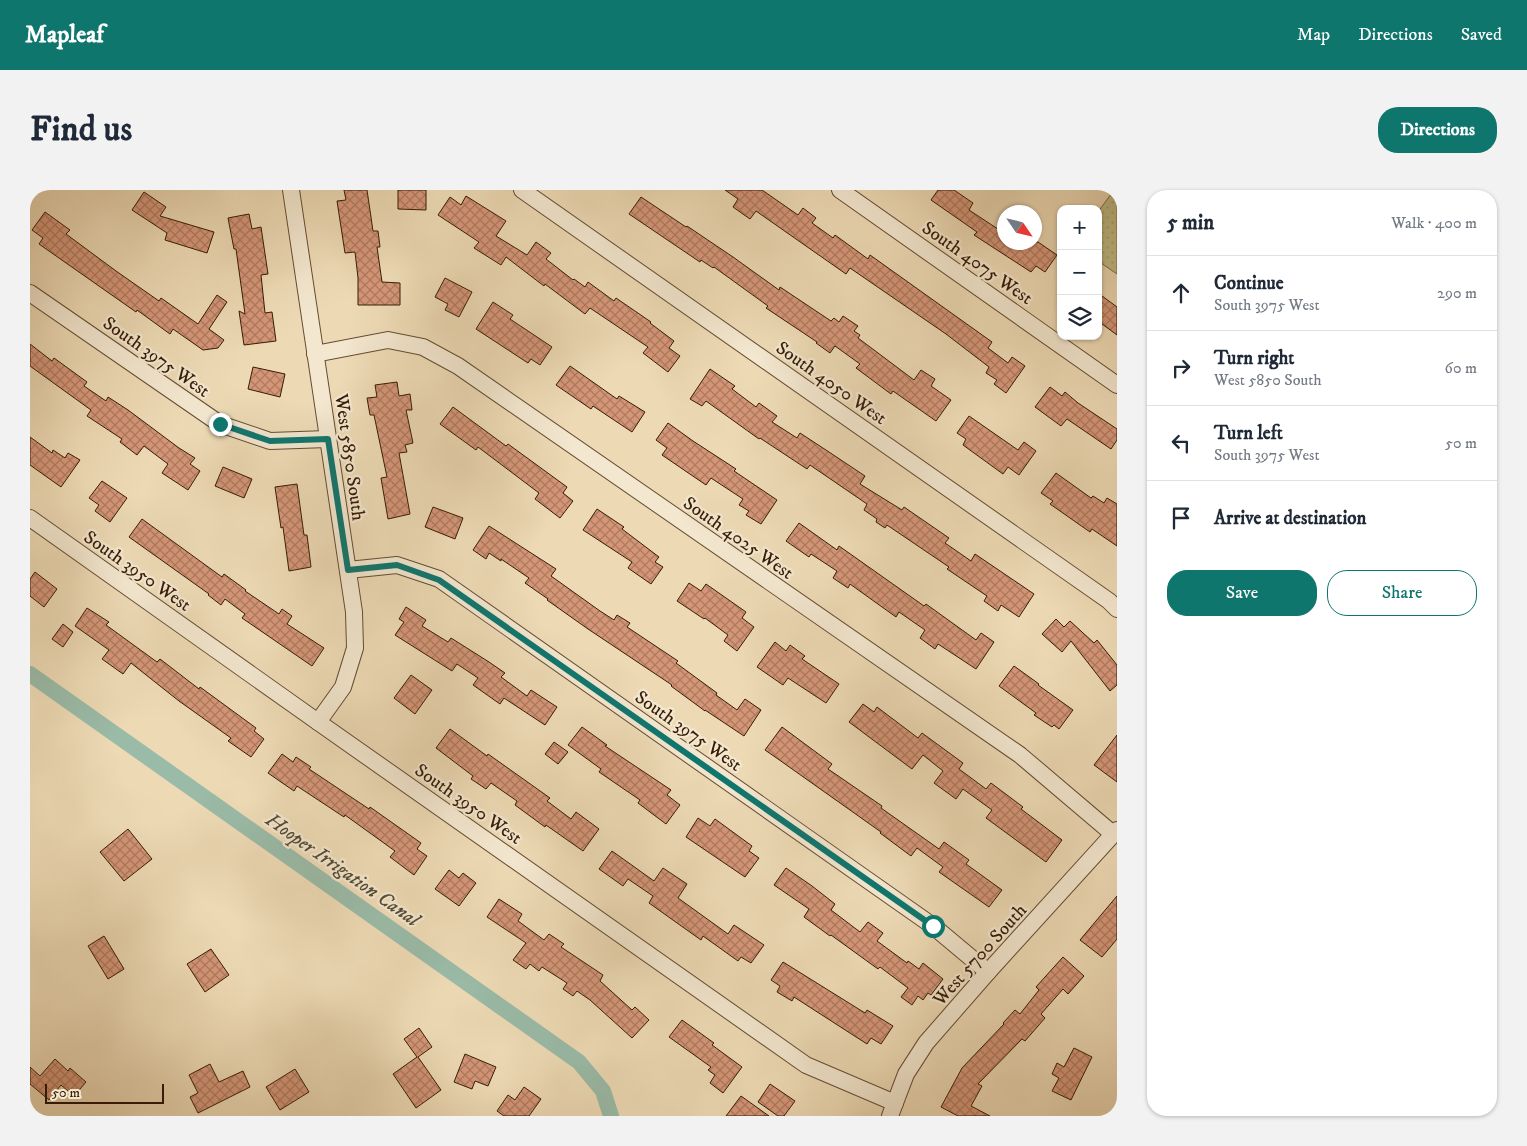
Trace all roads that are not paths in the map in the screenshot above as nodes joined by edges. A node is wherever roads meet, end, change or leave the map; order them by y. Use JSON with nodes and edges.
{"nodes":[{"id":1,"x":291,"y":190,"type":"edge"},
{"id":2,"x":522,"y":190,"type":"edge"},
{"id":3,"x":840,"y":190,"type":"edge"},
{"id":4,"x":30,"y":293,"type":"edge"},
{"id":5,"x":315,"y":354,"type":"junction"},
{"id":6,"x":1117,"y":385,"type":"edge"},
{"id":7,"x":328,"y":439,"type":"junction"},
{"id":8,"x":30,"y":518,"type":"edge"},
{"id":9,"x":348,"y":570,"type":"junction"},
{"id":10,"x":1117,"y":609,"type":"edge"},
{"id":11,"x":318,"y":722,"type":"junction"},
{"id":12,"x":1115,"y":832,"type":"edge"},
{"id":13,"x":988,"y":972,"type":"junction"},
{"id":14,"x":893,"y":1109,"type":"edge"}],
"edges":[{"from":1,"to":5,"type":"street","name":"West 5850 South"},
{"from":2,"to":10,"type":"street","name":"South 4050 West"},
{"from":3,"to":6,"type":"street","name":"South 4075 West"},
{"from":4,"to":7,"type":"street","name":"South 3975 West"},
{"from":5,"to":7,"type":"street","name":"West 5850 South"},
{"from":5,"to":12,"type":"street","name":"South 4025 West"},
{"from":7,"to":9,"type":"street","name":"West 5850 South"},
{"from":8,"to":11,"type":"street","name":"South 3950 West"},
{"from":9,"to":11,"type":"street","name":"West 5850 South"},
{"from":9,"to":13,"type":"street","name":"South 3975 West"},
{"from":11,"to":14,"type":"street","name":"South 3950 West"},
{"from":12,"to":13,"type":"street","name":"West 5700 South"},
{"from":13,"to":14,"type":"street","name":"West 5700 South"}]}
